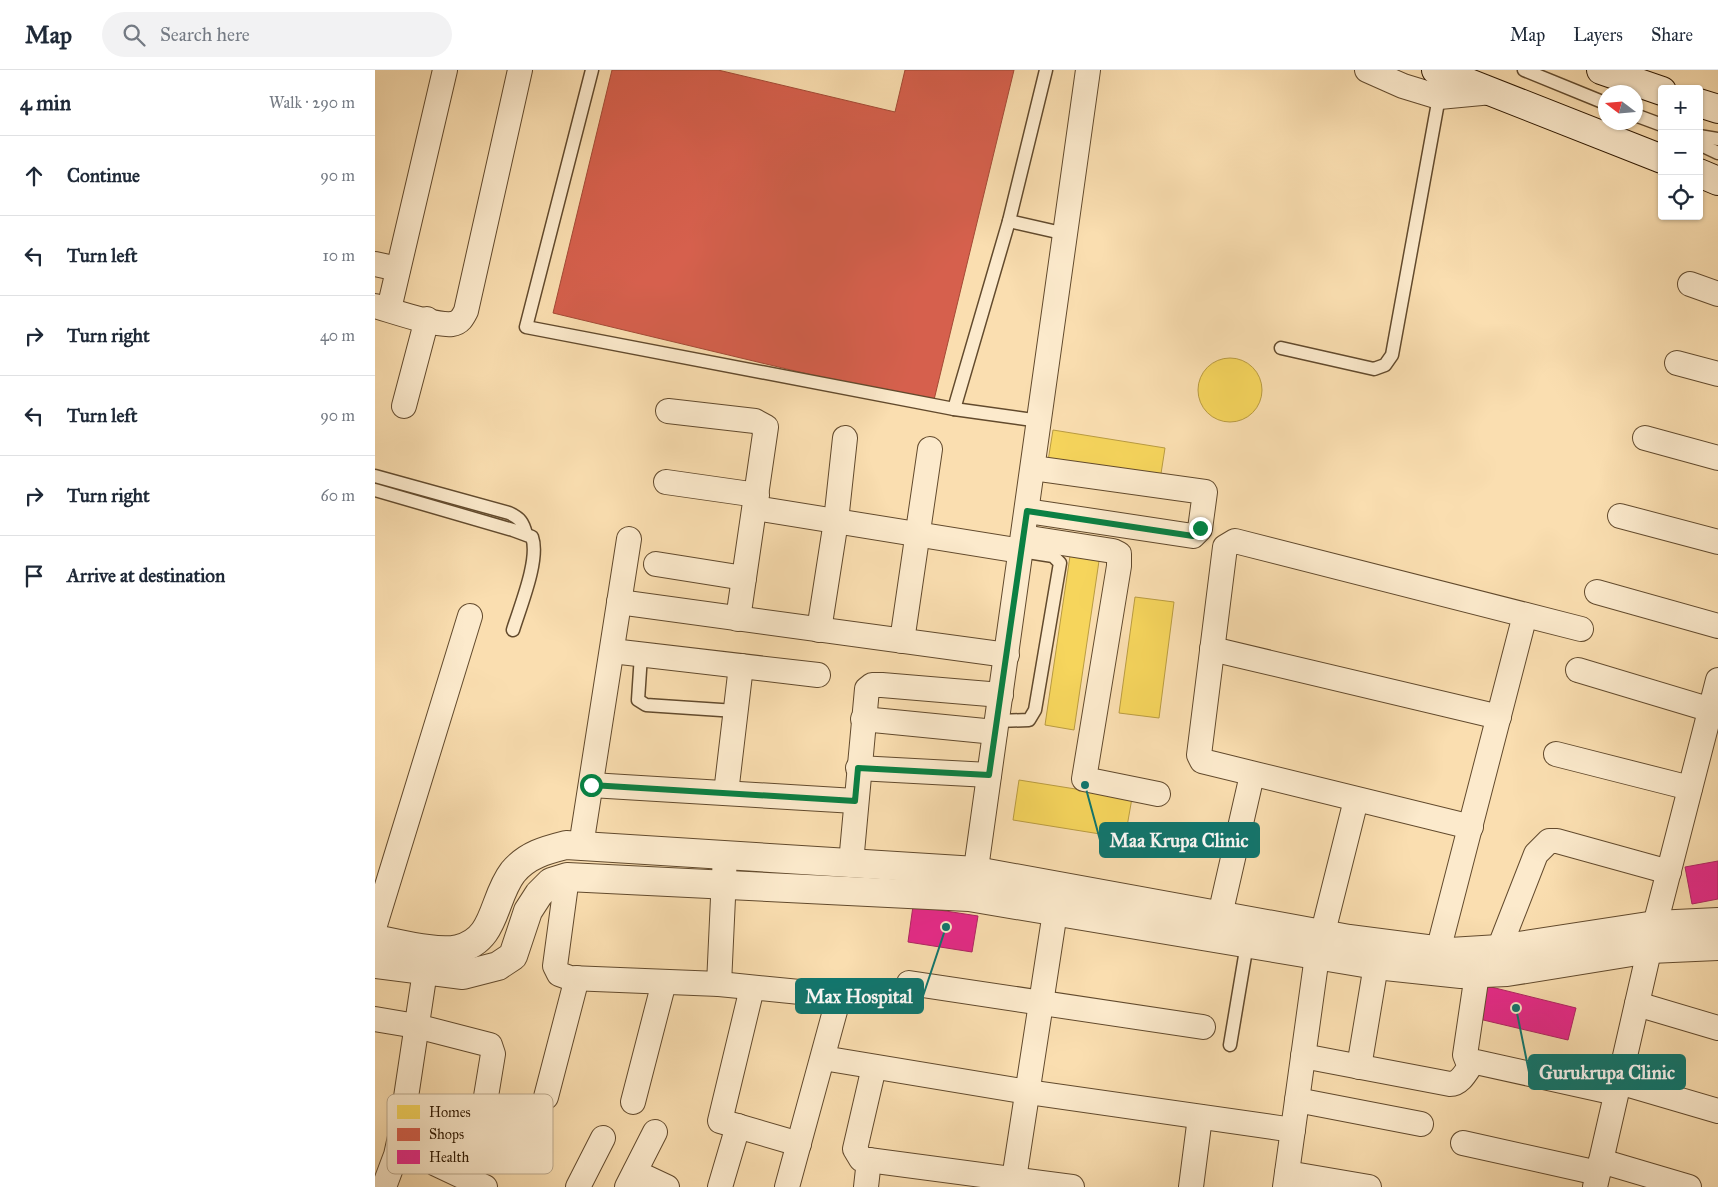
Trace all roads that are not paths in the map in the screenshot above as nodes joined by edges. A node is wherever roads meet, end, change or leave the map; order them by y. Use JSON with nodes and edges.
{"nodes":[{"id":1,"x":445,"y":70,"type":"edge"},
{"id":2,"x":520,"y":70,"type":"edge"},
{"id":3,"x":592,"y":70,"type":"edge"},
{"id":4,"x":1046,"y":70,"type":"edge"},
{"id":5,"x":1088,"y":70,"type":"edge"},
{"id":6,"x":1367,"y":70,"type":"edge"},
{"id":7,"x":1436,"y":70,"type":"edge"},
{"id":8,"x":1525,"y":70,"type":"edge"},
{"id":9,"x":1601,"y":70,"type":"edge"},
{"id":10,"x":1658,"y":90,"type":"edge"},
{"id":11,"x":1492,"y":92,"type":"junction"},
{"id":12,"x":1439,"y":97,"type":"junction"},
{"id":13,"x":1598,"y":100,"type":"edge"},
{"id":14,"x":1643,"y":118,"type":"edge"},
{"id":15,"x":1658,"y":124,"type":"edge"},
{"id":16,"x":1703,"y":137,"type":"edge"},
{"id":17,"x":1718,"y":139,"type":"edge"},
{"id":18,"x":1703,"y":146,"type":"edge"},
{"id":19,"x":1718,"y":153,"type":"edge"},
{"id":20,"x":1658,"y":157,"type":"edge"},
{"id":21,"x":1703,"y":175,"type":"edge"},
{"id":22,"x":1718,"y":181,"type":"edge"},
{"id":23,"x":1009,"y":221,"type":"junction"},
{"id":24,"x":1066,"y":234,"type":"junction"},
{"id":25,"x":375,"y":264,"type":"edge"},
{"id":26,"x":398,"y":269,"type":"junction"},
{"id":27,"x":1690,"y":284,"type":"dead end"},
{"id":28,"x":1718,"y":294,"type":"edge"},
{"id":29,"x":382,"y":308,"type":"edge"},
{"id":30,"x":427,"y":319,"type":"junction"},
{"id":31,"x":1281,"y":348,"type":"dead end"},
{"id":32,"x":1677,"y":363,"type":"dead end"},
{"id":33,"x":1718,"y":374,"type":"edge"},
{"id":34,"x":404,"y":406,"type":"dead end"},
{"id":35,"x":954,"y":409,"type":"junction"},
{"id":36,"x":667,"y":410,"type":"dead end"},
{"id":37,"x":1040,"y":421,"type":"junction"},
{"id":38,"x":845,"y":438,"type":"dead end"},
{"id":39,"x":1645,"y":438,"type":"dead end"},
{"id":40,"x":930,"y":449,"type":"dead end"},
{"id":41,"x":1718,"y":458,"type":"edge"},
{"id":42,"x":1033,"y":468,"type":"junction"},
{"id":43,"x":375,"y":476,"type":"edge"},
{"id":44,"x":665,"y":482,"type":"dead end"},
{"id":45,"x":375,"y":490,"type":"edge"},
{"id":46,"x":756,"y":501,"type":"junction"},
{"id":47,"x":1027,"y":511,"type":"junction"},
{"id":48,"x":1620,"y":516,"type":"dead end"},
{"id":49,"x":836,"y":521,"type":"junction"},
{"id":50,"x":526,"y":534,"type":"junction"},
{"id":51,"x":918,"y":534,"type":"junction"},
{"id":52,"x":629,"y":539,"type":"dead end"},
{"id":53,"x":1718,"y":542,"type":"edge"},
{"id":54,"x":1022,"y":544,"type":"junction"},
{"id":55,"x":656,"y":564,"type":"dead end"},
{"id":56,"x":744,"y":578,"type":"junction"},
{"id":57,"x":1597,"y":592,"type":"dead end"},
{"id":58,"x":619,"y":602,"type":"junction"},
{"id":59,"x":1525,"y":615,"type":"junction"},
{"id":60,"x":470,"y":616,"type":"dead end"},
{"id":61,"x":738,"y":619,"type":"junction"},
{"id":62,"x":1718,"y":626,"type":"edge"},
{"id":63,"x":1581,"y":629,"type":"dead end"},
{"id":64,"x":513,"y":630,"type":"dead end"},
{"id":65,"x":819,"y":630,"type":"junction"},
{"id":66,"x":903,"y":641,"type":"junction"},
{"id":67,"x":1212,"y":649,"type":"junction"},
{"id":68,"x":612,"y":651,"type":"junction"},
{"id":69,"x":641,"y":655,"type":"junction"},
{"id":70,"x":1007,"y":655,"type":"junction"},
{"id":71,"x":741,"y":666,"type":"junction"},
{"id":72,"x":1577,"y":670,"type":"dead end"},
{"id":73,"x":818,"y":675,"type":"dead end"},
{"id":74,"x":1718,"y":680,"type":"edge"},
{"id":75,"x":1001,"y":696,"type":"junction"},
{"id":76,"x":1714,"y":710,"type":"edge"},
{"id":77,"x":735,"y":712,"type":"junction"},
{"id":78,"x":1499,"y":717,"type":"junction"},
{"id":79,"x":863,"y":719,"type":"junction"},
{"id":80,"x":996,"y":727,"type":"junction"},
{"id":81,"x":1556,"y":754,"type":"dead end"},
{"id":82,"x":858,"y":768,"type":"junction"},
{"id":83,"x":989,"y":775,"type":"junction"},
{"id":84,"x":1251,"y":775,"type":"junction"},
{"id":85,"x":591,"y":785,"type":"junction"},
{"id":86,"x":1690,"y":788,"type":"junction"},
{"id":87,"x":725,"y":793,"type":"junction"},
{"id":88,"x":1158,"y":794,"type":"dead end"},
{"id":89,"x":1356,"y":800,"type":"junction"},
{"id":90,"x":855,"y":801,"type":"junction"},
{"id":91,"x":1471,"y":827,"type":"junction"},
{"id":92,"x":581,"y":846,"type":"junction"},
{"id":93,"x":725,"y":855,"type":"junction"},
{"id":94,"x":851,"y":863,"type":"junction"},
{"id":95,"x":976,"y":871,"type":"junction"},
{"id":96,"x":1669,"y":872,"type":"junction"},
{"id":97,"x":567,"y":877,"type":"junction"},
{"id":98,"x":725,"y":885,"type":"junction"},
{"id":99,"x":972,"y":898,"type":"junction"},
{"id":100,"x":1055,"y":912,"type":"junction"},
{"id":101,"x":1220,"y":916,"type":"junction"},
{"id":102,"x":1718,"y":922,"type":"edge"},
{"id":103,"x":375,"y":924,"type":"edge"},
{"id":104,"x":1652,"y":937,"type":"junction"},
{"id":105,"x":375,"y":939,"type":"edge"},
{"id":106,"x":1247,"y":944,"type":"junction"},
{"id":107,"x":1320,"y":945,"type":"junction"},
{"id":108,"x":1718,"y":946,"type":"edge"},
{"id":109,"x":1438,"y":950,"type":"junction"},
{"id":110,"x":375,"y":964,"type":"edge"},
{"id":111,"x":1376,"y":965,"type":"junction"},
{"id":112,"x":1489,"y":965,"type":"junction"},
{"id":113,"x":425,"y":971,"type":"junction"},
{"id":114,"x":577,"y":978,"type":"junction"},
{"id":115,"x":664,"y":982,"type":"junction"},
{"id":116,"x":909,"y":983,"type":"dead end"},
{"id":117,"x":719,"y":984,"type":"junction"},
{"id":118,"x":752,"y":988,"type":"junction"},
{"id":119,"x":1041,"y":1003,"type":"junction"},
{"id":120,"x":1637,"y":1004,"type":"junction"},
{"id":121,"x":375,"y":1019,"type":"edge"},
{"id":122,"x":416,"y":1026,"type":"junction"},
{"id":123,"x":1203,"y":1027,"type":"dead end"},
{"id":124,"x":1718,"y":1028,"type":"edge"},
{"id":125,"x":1230,"y":1045,"type":"dead end"},
{"id":126,"x":1303,"y":1056,"type":"junction"},
{"id":127,"x":823,"y":1058,"type":"junction"},
{"id":128,"x":1473,"y":1062,"type":"junction"},
{"id":129,"x":874,"y":1067,"type":"junction"},
{"id":130,"x":1359,"y":1067,"type":"junction"},
{"id":131,"x":1618,"y":1088,"type":"junction"},
{"id":132,"x":1028,"y":1092,"type":"junction"},
{"id":133,"x":406,"y":1094,"type":"edge"},
{"id":134,"x":489,"y":1094,"type":"edge"},
{"id":135,"x":547,"y":1094,"type":"edge"},
{"id":136,"x":1297,"y":1100,"type":"junction"},
{"id":137,"x":633,"y":1102,"type":"dead end"},
{"id":138,"x":1718,"y":1111,"type":"edge"},
{"id":139,"x":1200,"y":1116,"type":"junction"},
{"id":140,"x":1421,"y":1124,"type":"dead end"},
{"id":141,"x":738,"y":1126,"type":"junction"},
{"id":142,"x":1293,"y":1130,"type":"junction"},
{"id":143,"x":655,"y":1132,"type":"dead end"},
{"id":144,"x":603,"y":1138,"type":"dead end"},
{"id":145,"x":1463,"y":1143,"type":"dead end"},
{"id":146,"x":799,"y":1144,"type":"junction"},
{"id":147,"x":869,"y":1160,"type":"junction"},
{"id":148,"x":389,"y":1174,"type":"edge"},
{"id":149,"x":458,"y":1174,"type":"edge"},
{"id":150,"x":1598,"y":1174,"type":"edge"},
{"id":151,"x":1014,"y":1179,"type":"junction"},
{"id":152,"x":631,"y":1180,"type":"edge"},
{"id":153,"x":1286,"y":1180,"type":"edge"},
{"id":154,"x":479,"y":1184,"type":"edge"},
{"id":155,"x":384,"y":1187,"type":"edge"},
{"id":156,"x":578,"y":1187,"type":"edge"},
{"id":157,"x":667,"y":1187,"type":"edge"},
{"id":158,"x":720,"y":1187,"type":"edge"},
{"id":159,"x":787,"y":1187,"type":"edge"},
{"id":160,"x":865,"y":1187,"type":"edge"},
{"id":161,"x":1072,"y":1187,"type":"edge"},
{"id":162,"x":1191,"y":1187,"type":"edge"},
{"id":163,"x":1369,"y":1187,"type":"edge"},
{"id":164,"x":1689,"y":1187,"type":"edge"}],
"edges":[{"from":1,"to":26,"type":"street"},
{"from":2,"to":30,"type":"street"},
{"from":3,"to":35,"type":"lane"},
{"from":4,"to":23,"type":"lane"},
{"from":5,"to":24,"type":"street"},
{"from":6,"to":12,"type":"street"},
{"from":7,"to":11,"type":"street"},
{"from":8,"to":13,"type":"lane"},
{"from":9,"to":10,"type":"street"},
{"from":11,"to":12,"type":"street"},
{"from":11,"to":20,"type":"street"},
{"from":12,"to":31,"type":"lane"},
{"from":14,"to":15,"type":"lane"},
{"from":16,"to":17,"type":"lane"},
{"from":18,"to":19,"type":"lane"},
{"from":21,"to":22,"type":"street"},
{"from":23,"to":24,"type":"lane"},
{"from":23,"to":35,"type":"lane"},
{"from":24,"to":37,"type":"street"},
{"from":25,"to":26,"type":"street"},
{"from":26,"to":29,"type":"street"},
{"from":27,"to":28,"type":"street"},
{"from":29,"to":30,"type":"street"},
{"from":30,"to":34,"type":"street"},
{"from":32,"to":33,"type":"street"},
{"from":35,"to":37,"type":"lane"},
{"from":36,"to":46,"type":"street"},
{"from":37,"to":42,"type":"street"},
{"from":38,"to":49,"type":"street"},
{"from":39,"to":41,"type":"street"},
{"from":40,"to":51,"type":"street"},
{"from":42,"to":47,"type":"street"},
{"from":42,"to":47,"type":"street"},
{"from":43,"to":50,"type":"lane"},
{"from":44,"to":46,"type":"street"},
{"from":45,"to":50,"type":"lane"},
{"from":46,"to":49,"type":"street"},
{"from":46,"to":56,"type":"street"},
{"from":47,"to":54,"type":"street"},
{"from":48,"to":53,"type":"street"},
{"from":49,"to":51,"type":"street"},
{"from":49,"to":65,"type":"street"},
{"from":50,"to":64,"type":"lane"},
{"from":51,"to":54,"type":"street"},
{"from":51,"to":66,"type":"street"},
{"from":52,"to":58,"type":"street"},
{"from":54,"to":70,"type":"street"},
{"from":54,"to":80,"type":"lane"},
{"from":54,"to":88,"type":"street"},
{"from":55,"to":56,"type":"street"},
{"from":56,"to":61,"type":"street"},
{"from":57,"to":62,"type":"street"},
{"from":58,"to":61,"type":"street"},
{"from":58,"to":68,"type":"street"},
{"from":59,"to":63,"type":"street"},
{"from":59,"to":67,"type":"street"},
{"from":59,"to":78,"type":"street"},
{"from":60,"to":103,"type":"street"},
{"from":61,"to":65,"type":"street"},
{"from":65,"to":66,"type":"street"},
{"from":66,"to":70,"type":"street"},
{"from":67,"to":78,"type":"street"},
{"from":67,"to":84,"type":"street"},
{"from":68,"to":69,"type":"street"},
{"from":68,"to":85,"type":"street"},
{"from":69,"to":71,"type":"street"},
{"from":69,"to":77,"type":"lane"},
{"from":70,"to":75,"type":"street"},
{"from":71,"to":73,"type":"street"},
{"from":71,"to":77,"type":"street"},
{"from":72,"to":76,"type":"street"},
{"from":74,"to":76,"type":"street"},
{"from":75,"to":79,"type":"street"},
{"from":75,"to":80,"type":"street"},
{"from":76,"to":86,"type":"street"},
{"from":77,"to":87,"type":"street"},
{"from":78,"to":91,"type":"street"},
{"from":79,"to":80,"type":"street"},
{"from":79,"to":82,"type":"street"},
{"from":80,"to":83,"type":"street"},
{"from":81,"to":86,"type":"street"},
{"from":82,"to":83,"type":"street"},
{"from":82,"to":90,"type":"street"},
{"from":83,"to":95,"type":"street"},
{"from":84,"to":89,"type":"street"},
{"from":84,"to":101,"type":"street"},
{"from":85,"to":87,"type":"street"},
{"from":85,"to":92,"type":"street"},
{"from":86,"to":96,"type":"street"},
{"from":87,"to":90,"type":"street"},
{"from":89,"to":91,"type":"street"},
{"from":89,"to":107,"type":"street"},
{"from":90,"to":94,"type":"street"},
{"from":91,"to":109,"type":"street"},
{"from":92,"to":93,"type":"street"},
{"from":92,"to":105,"type":"street"},
{"from":93,"to":94,"type":"street"},
{"from":93,"to":98,"type":"street"},
{"from":94,"to":95,"type":"street"},
{"from":95,"to":99,"type":"street"},
{"from":95,"to":101,"type":"street"},
{"from":96,"to":104,"type":"street"},
{"from":96,"to":112,"type":"street"},
{"from":97,"to":98,"type":"street"},
{"from":97,"to":113,"type":"street"},
{"from":97,"to":114,"type":"street"},
{"from":98,"to":99,"type":"street"},
{"from":98,"to":117,"type":"street"},
{"from":99,"to":100,"type":"street"},
{"from":100,"to":106,"type":"street"},
{"from":100,"to":119,"type":"street"},
{"from":101,"to":107,"type":"street"},
{"from":102,"to":104,"type":"street"},
{"from":104,"to":108,"type":"street"},
{"from":104,"to":112,"type":"street"},
{"from":104,"to":120,"type":"street"},
{"from":106,"to":107,"type":"street"},
{"from":106,"to":125,"type":"lane"},
{"from":107,"to":109,"type":"street"},
{"from":107,"to":111,"type":"street"},
{"from":107,"to":126,"type":"street"},
{"from":109,"to":112,"type":"street"},
{"from":110,"to":113,"type":"street"},
{"from":111,"to":112,"type":"street"},
{"from":111,"to":130,"type":"street"},
{"from":112,"to":128,"type":"street"},
{"from":113,"to":122,"type":"street"},
{"from":114,"to":115,"type":"street"},
{"from":114,"to":135,"type":"street"},
{"from":115,"to":117,"type":"street"},
{"from":115,"to":137,"type":"street"},
{"from":116,"to":119,"type":"street"},
{"from":117,"to":118,"type":"street"},
{"from":118,"to":127,"type":"street"},
{"from":118,"to":141,"type":"street"},
{"from":119,"to":123,"type":"street"},
{"from":119,"to":132,"type":"street"},
{"from":120,"to":124,"type":"street"},
{"from":120,"to":131,"type":"street"},
{"from":121,"to":122,"type":"street"},
{"from":122,"to":133,"type":"street"},
{"from":122,"to":134,"type":"street"},
{"from":126,"to":130,"type":"street"},
{"from":126,"to":136,"type":"street"},
{"from":127,"to":129,"type":"street"},
{"from":127,"to":146,"type":"street"},
{"from":128,"to":130,"type":"street"},
{"from":128,"to":131,"type":"street"},
{"from":129,"to":132,"type":"street"},
{"from":129,"to":147,"type":"street"},
{"from":131,"to":138,"type":"street"},
{"from":131,"to":150,"type":"street"},
{"from":132,"to":139,"type":"street"},
{"from":132,"to":151,"type":"street"},
{"from":136,"to":140,"type":"street"},
{"from":136,"to":142,"type":"street"},
{"from":139,"to":142,"type":"street"},
{"from":139,"to":162,"type":"street"},
{"from":141,"to":146,"type":"street"},
{"from":141,"to":158,"type":"street"},
{"from":142,"to":153,"type":"street"},
{"from":143,"to":152,"type":"street"},
{"from":144,"to":156,"type":"street"},
{"from":145,"to":150,"type":"street"},
{"from":146,"to":159,"type":"street"},
{"from":147,"to":151,"type":"street"},
{"from":147,"to":160,"type":"street"},
{"from":148,"to":155,"type":"street"},
{"from":149,"to":154,"type":"street"},
{"from":150,"to":164,"type":"street"},
{"from":151,"to":161,"type":"street"},
{"from":152,"to":157,"type":"street"},
{"from":153,"to":163,"type":"street"}]}
